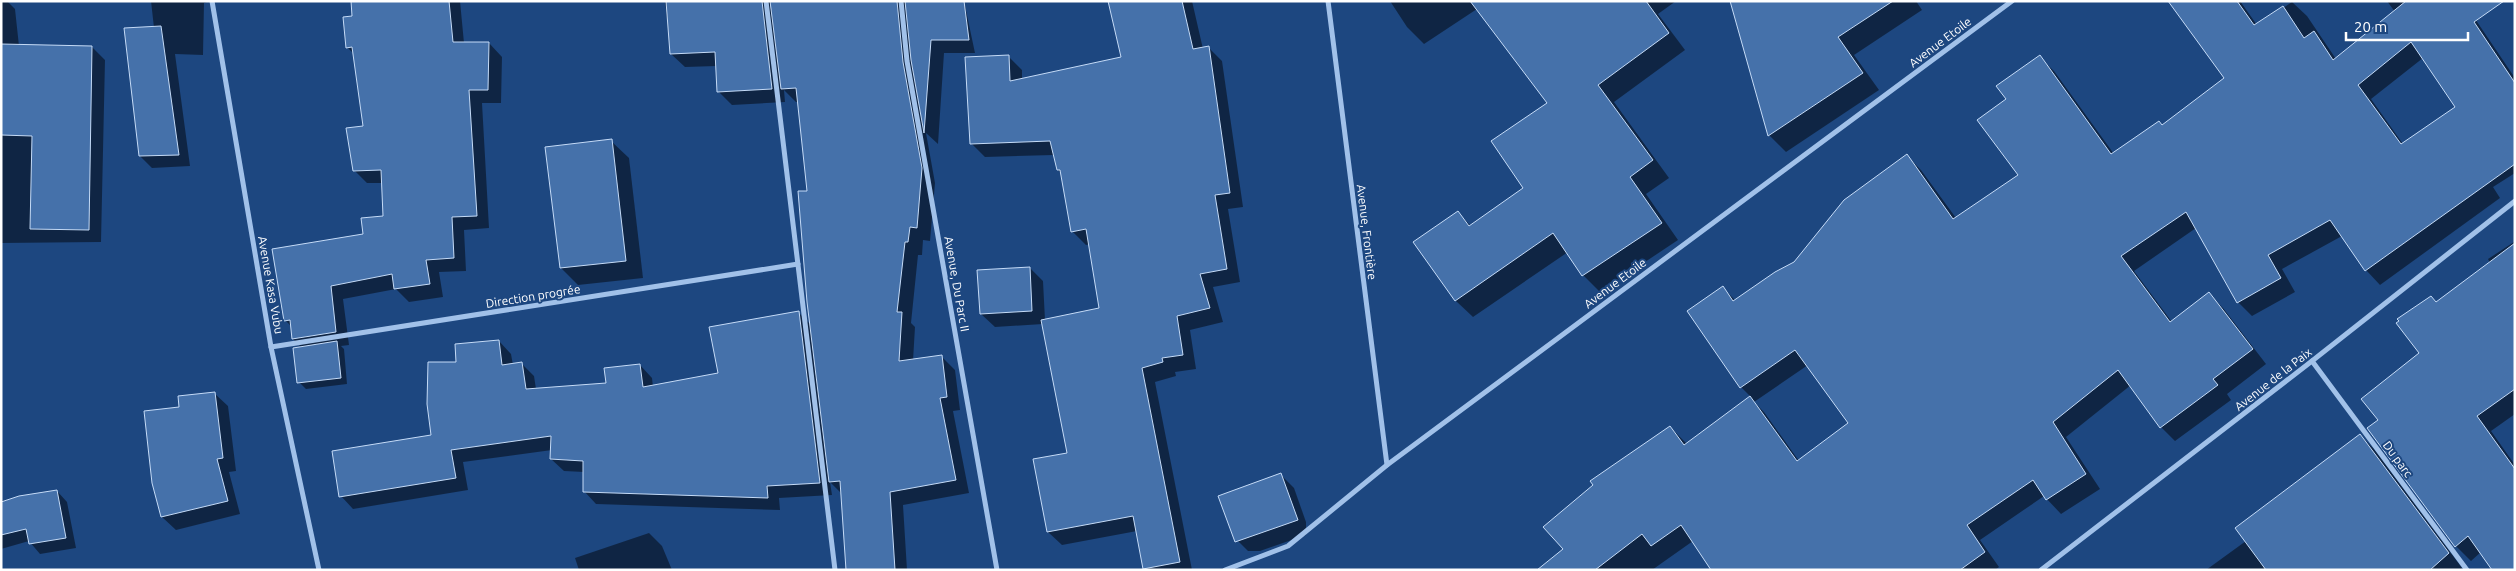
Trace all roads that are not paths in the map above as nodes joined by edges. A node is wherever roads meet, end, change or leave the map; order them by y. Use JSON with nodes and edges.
{"nodes":[{"id":1,"x":212,"y":1,"type":"edge"},
{"id":2,"x":766,"y":1,"type":"edge"},
{"id":3,"x":901,"y":1,"type":"edge"},
{"id":4,"x":1328,"y":1,"type":"edge"},
{"id":5,"x":2012,"y":1,"type":"edge"},
{"id":6,"x":2515,"y":201,"type":"edge"},
{"id":7,"x":798,"y":264,"type":"junction"},
{"id":8,"x":271,"y":347,"type":"junction"},
{"id":9,"x":2312,"y":361,"type":"junction"},
{"id":10,"x":1387,"y":465,"type":"junction"},
{"id":11,"x":319,"y":570,"type":"edge"},
{"id":12,"x":835,"y":570,"type":"edge"},
{"id":13,"x":997,"y":570,"type":"edge"},
{"id":14,"x":1225,"y":570,"type":"edge"},
{"id":15,"x":2041,"y":570,"type":"edge"},
{"id":16,"x":2467,"y":570,"type":"edge"}],
"edges":[{"from":1,"to":8,"type":"street","name":"Avenue Kasa Vubu"},
{"from":2,"to":7,"type":"street"},
{"from":3,"to":13,"type":"street","name":"Avenue, Du Parc II"},
{"from":4,"to":10,"type":"street","name":"Avenue, Frontière"},
{"from":5,"to":10,"type":"street","name":"Avenue Etoile"},
{"from":6,"to":9,"type":"street","name":"Avenue de la Paix"},
{"from":7,"to":8,"type":"street","name":"Direction progrée"},
{"from":7,"to":12,"type":"street"},
{"from":8,"to":11,"type":"street","name":"Avenue Kasa Vubu"},
{"from":9,"to":15,"type":"street","name":"Avenue de la Paix"},
{"from":9,"to":16,"type":"street","name":"Du parc"},
{"from":10,"to":14,"type":"street","name":"Avenue Etoile"}]}
